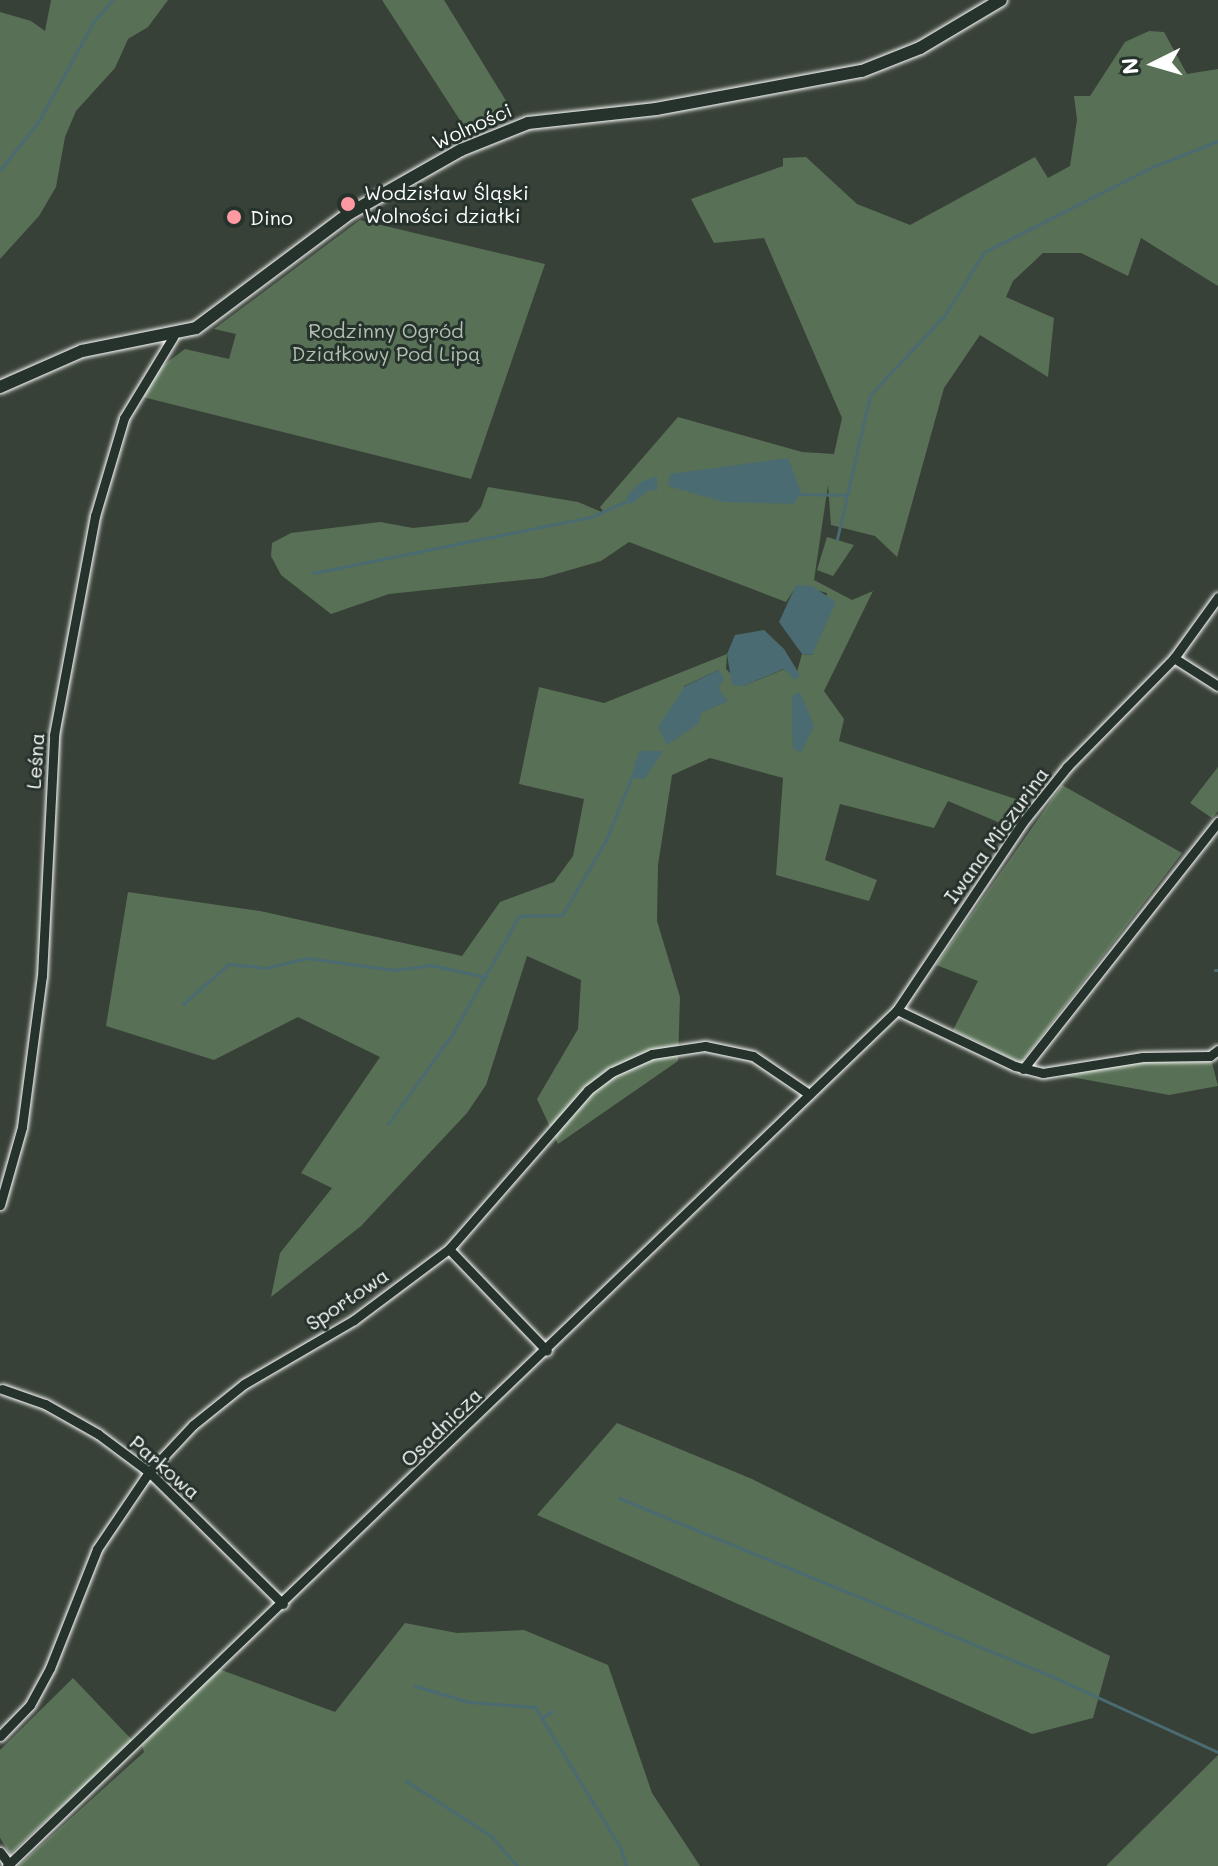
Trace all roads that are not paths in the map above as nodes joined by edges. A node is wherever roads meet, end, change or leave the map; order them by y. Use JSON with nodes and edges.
{"nodes":[{"id":1,"x":1001,"y":0,"type":"edge"},
{"id":2,"x":173,"y":337,"type":"junction"},
{"id":3,"x":0,"y":387,"type":"edge"},
{"id":4,"x":1218,"y":597,"type":"edge"},
{"id":5,"x":1174,"y":658,"type":"junction"},
{"id":6,"x":1218,"y":686,"type":"edge"},
{"id":7,"x":1218,"y":822,"type":"edge"},
{"id":8,"x":897,"y":1010,"type":"junction"},
{"id":9,"x":1218,"y":1050,"type":"edge"},
{"id":10,"x":1023,"y":1069,"type":"junction"},
{"id":11,"x":809,"y":1094,"type":"junction"},
{"id":12,"x":0,"y":1205,"type":"edge"},
{"id":13,"x":449,"y":1249,"type":"junction"},
{"id":14,"x":547,"y":1351,"type":"junction"},
{"id":15,"x":2,"y":1389,"type":"edge"},
{"id":16,"x":149,"y":1472,"type":"junction"},
{"id":17,"x":283,"y":1604,"type":"junction"},
{"id":18,"x":0,"y":1736,"type":"edge"},
{"id":19,"x":0,"y":1852,"type":"edge"},
{"id":20,"x":8,"y":1865,"type":"edge"}],
"edges":[{"from":1,"to":2,"type":"street","name":"Wolności"},
{"from":2,"to":3,"type":"street","name":"Wolności"},
{"from":2,"to":12,"type":"street","name":"Leśna"},
{"from":4,"to":5,"type":"street","name":"Iwana Miczurina"},
{"from":5,"to":6,"type":"street"},
{"from":5,"to":8,"type":"street","name":"Iwana Miczurina"},
{"from":7,"to":10,"type":"street"},
{"from":8,"to":10,"type":"street"},
{"from":8,"to":11,"type":"street","name":"Osadnicza"},
{"from":9,"to":10,"type":"street"},
{"from":11,"to":13,"type":"street","name":"Sportowa"},
{"from":11,"to":14,"type":"street","name":"Osadnicza"},
{"from":13,"to":14,"type":"street"},
{"from":13,"to":16,"type":"street","name":"Sportowa"},
{"from":14,"to":17,"type":"street","name":"Osadnicza"},
{"from":15,"to":16,"type":"street","name":"Parkowa"},
{"from":16,"to":17,"type":"street","name":"Parkowa"},
{"from":16,"to":18,"type":"street","name":"Sportowa"},
{"from":17,"to":20,"type":"street","name":"Osadnicza"},
{"from":19,"to":20,"type":"street"}]}
